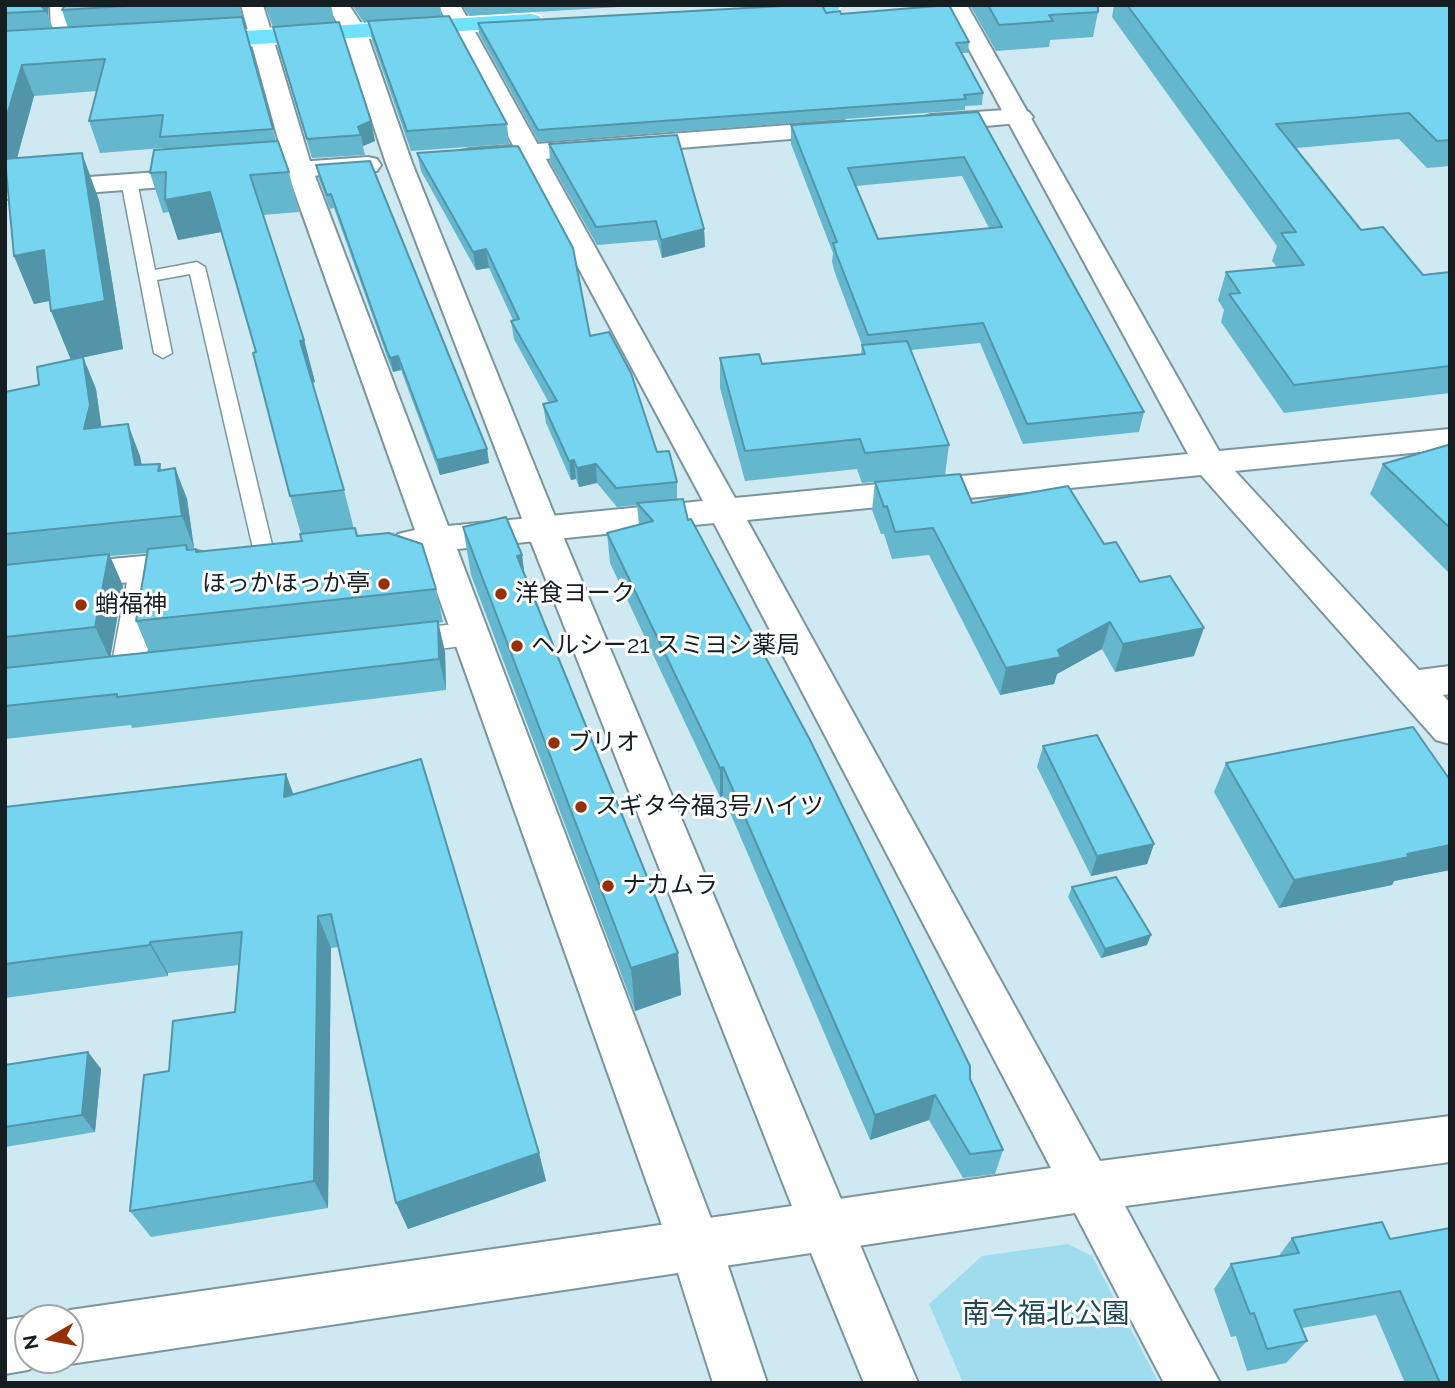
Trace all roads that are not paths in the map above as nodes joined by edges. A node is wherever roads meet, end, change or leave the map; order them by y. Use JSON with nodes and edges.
{"nodes":[{"id":1,"x":61,"y":5,"type":"edge"},
{"id":2,"x":497,"y":5,"type":"edge"},
{"id":3,"x":830,"y":5,"type":"edge"},
{"id":4,"x":956,"y":5,"type":"edge"},
{"id":5,"x":744,"y":10,"type":"edge"},
{"id":6,"x":453,"y":13,"type":"edge"},
{"id":7,"x":345,"y":17,"type":"edge"},
{"id":8,"x":257,"y":20,"type":"edge"},
{"id":9,"x":554,"y":20,"type":"edge"},
{"id":10,"x":183,"y":33,"type":"edge"},
{"id":11,"x":49,"y":40,"type":"joint"},
{"id":12,"x":88,"y":40,"type":"edge"},
{"id":13,"x":1020,"y":117,"type":"junction"},
{"id":14,"x":911,"y":124,"type":"edge"},
{"id":15,"x":870,"y":127,"type":"edge"},
{"id":16,"x":531,"y":151,"type":"junction"},
{"id":17,"x":452,"y":158,"type":"edge"},
{"id":18,"x":412,"y":162,"type":"junction"},
{"id":19,"x":299,"y":168,"type":"junction"},
{"id":20,"x":129,"y":181,"type":"junction"},
{"id":21,"x":5,"y":191,"type":"edge"},
{"id":22,"x":148,"y":277,"type":"junction"},
{"id":23,"x":163,"y":353,"type":"dead end"},
{"id":24,"x":1445,"y":445,"type":"edge"},
{"id":25,"x":1209,"y":463,"type":"junction"},
{"id":26,"x":725,"y":511,"type":"junction"},
{"id":27,"x":543,"y":529,"type":"junction"},
{"id":28,"x":435,"y":540,"type":"junction"},
{"id":29,"x":383,"y":545,"type":"edge"},
{"id":30,"x":255,"y":558,"type":"joint"},
{"id":31,"x":145,"y":569,"type":"junction"},
{"id":32,"x":5,"y":582,"type":"edge"},
{"id":33,"x":472,"y":635,"type":"junction"},
{"id":34,"x":362,"y":647,"type":"edge"},
{"id":35,"x":128,"y":673,"type":"edge"},
{"id":36,"x":1450,"y":680,"type":"edge"},
{"id":37,"x":1410,"y":686,"type":"junction"},
{"id":38,"x":1450,"y":729,"type":"edge"},
{"id":39,"x":1450,"y":1139,"type":"edge"},
{"id":40,"x":1086,"y":1187,"type":"junction"},
{"id":41,"x":824,"y":1226,"type":"junction"},
{"id":42,"x":695,"y":1245,"type":"junction"},
{"id":43,"x":84,"y":1335,"type":"edge"},
{"id":44,"x":740,"y":1383,"type":"edge"},
{"id":45,"x":891,"y":1383,"type":"edge"},
{"id":46,"x":1193,"y":1383,"type":"edge"}],
"edges":[{"from":1,"to":11,"type":"street"},
{"from":2,"to":6,"type":"highway"},
{"from":3,"to":5,"type":"highway"},
{"from":4,"to":13,"type":"street"},
{"from":6,"to":7,"type":"highway"},
{"from":6,"to":9,"type":"highway"},
{"from":6,"to":16,"type":"street"},
{"from":7,"to":8,"type":"highway"},
{"from":7,"to":18,"type":"street"},
{"from":8,"to":10,"type":"highway"},
{"from":8,"to":19,"type":"street"},
{"from":11,"to":12,"type":"highway"},
{"from":13,"to":14,"type":"street"},
{"from":13,"to":25,"type":"street"},
{"from":15,"to":16,"type":"street"},
{"from":16,"to":17,"type":"street"},
{"from":16,"to":26,"type":"street"},
{"from":18,"to":19,"type":"street"},
{"from":18,"to":27,"type":"street"},
{"from":19,"to":20,"type":"street"},
{"from":19,"to":28,"type":"street"},
{"from":20,"to":21,"type":"street"},
{"from":20,"to":22,"type":"lane"},
{"from":22,"to":23,"type":"lane"},
{"from":22,"to":30,"type":"lane"},
{"from":24,"to":25,"type":"street"},
{"from":25,"to":26,"type":"street"},
{"from":25,"to":37,"type":"street"},
{"from":26,"to":27,"type":"street"},
{"from":26,"to":40,"type":"street"},
{"from":27,"to":28,"type":"street"},
{"from":27,"to":41,"type":"street"},
{"from":28,"to":29,"type":"street"},
{"from":28,"to":33,"type":"street"},
{"from":30,"to":31,"type":"street"},
{"from":31,"to":32,"type":"street"},
{"from":31,"to":35,"type":"street"},
{"from":33,"to":34,"type":"street"},
{"from":33,"to":42,"type":"street"},
{"from":36,"to":37,"type":"street"},
{"from":37,"to":38,"type":"street"},
{"from":39,"to":40,"type":"street"},
{"from":40,"to":41,"type":"street"},
{"from":40,"to":46,"type":"street"},
{"from":41,"to":42,"type":"street"},
{"from":41,"to":45,"type":"street"},
{"from":42,"to":43,"type":"street"},
{"from":42,"to":44,"type":"street"}]}
